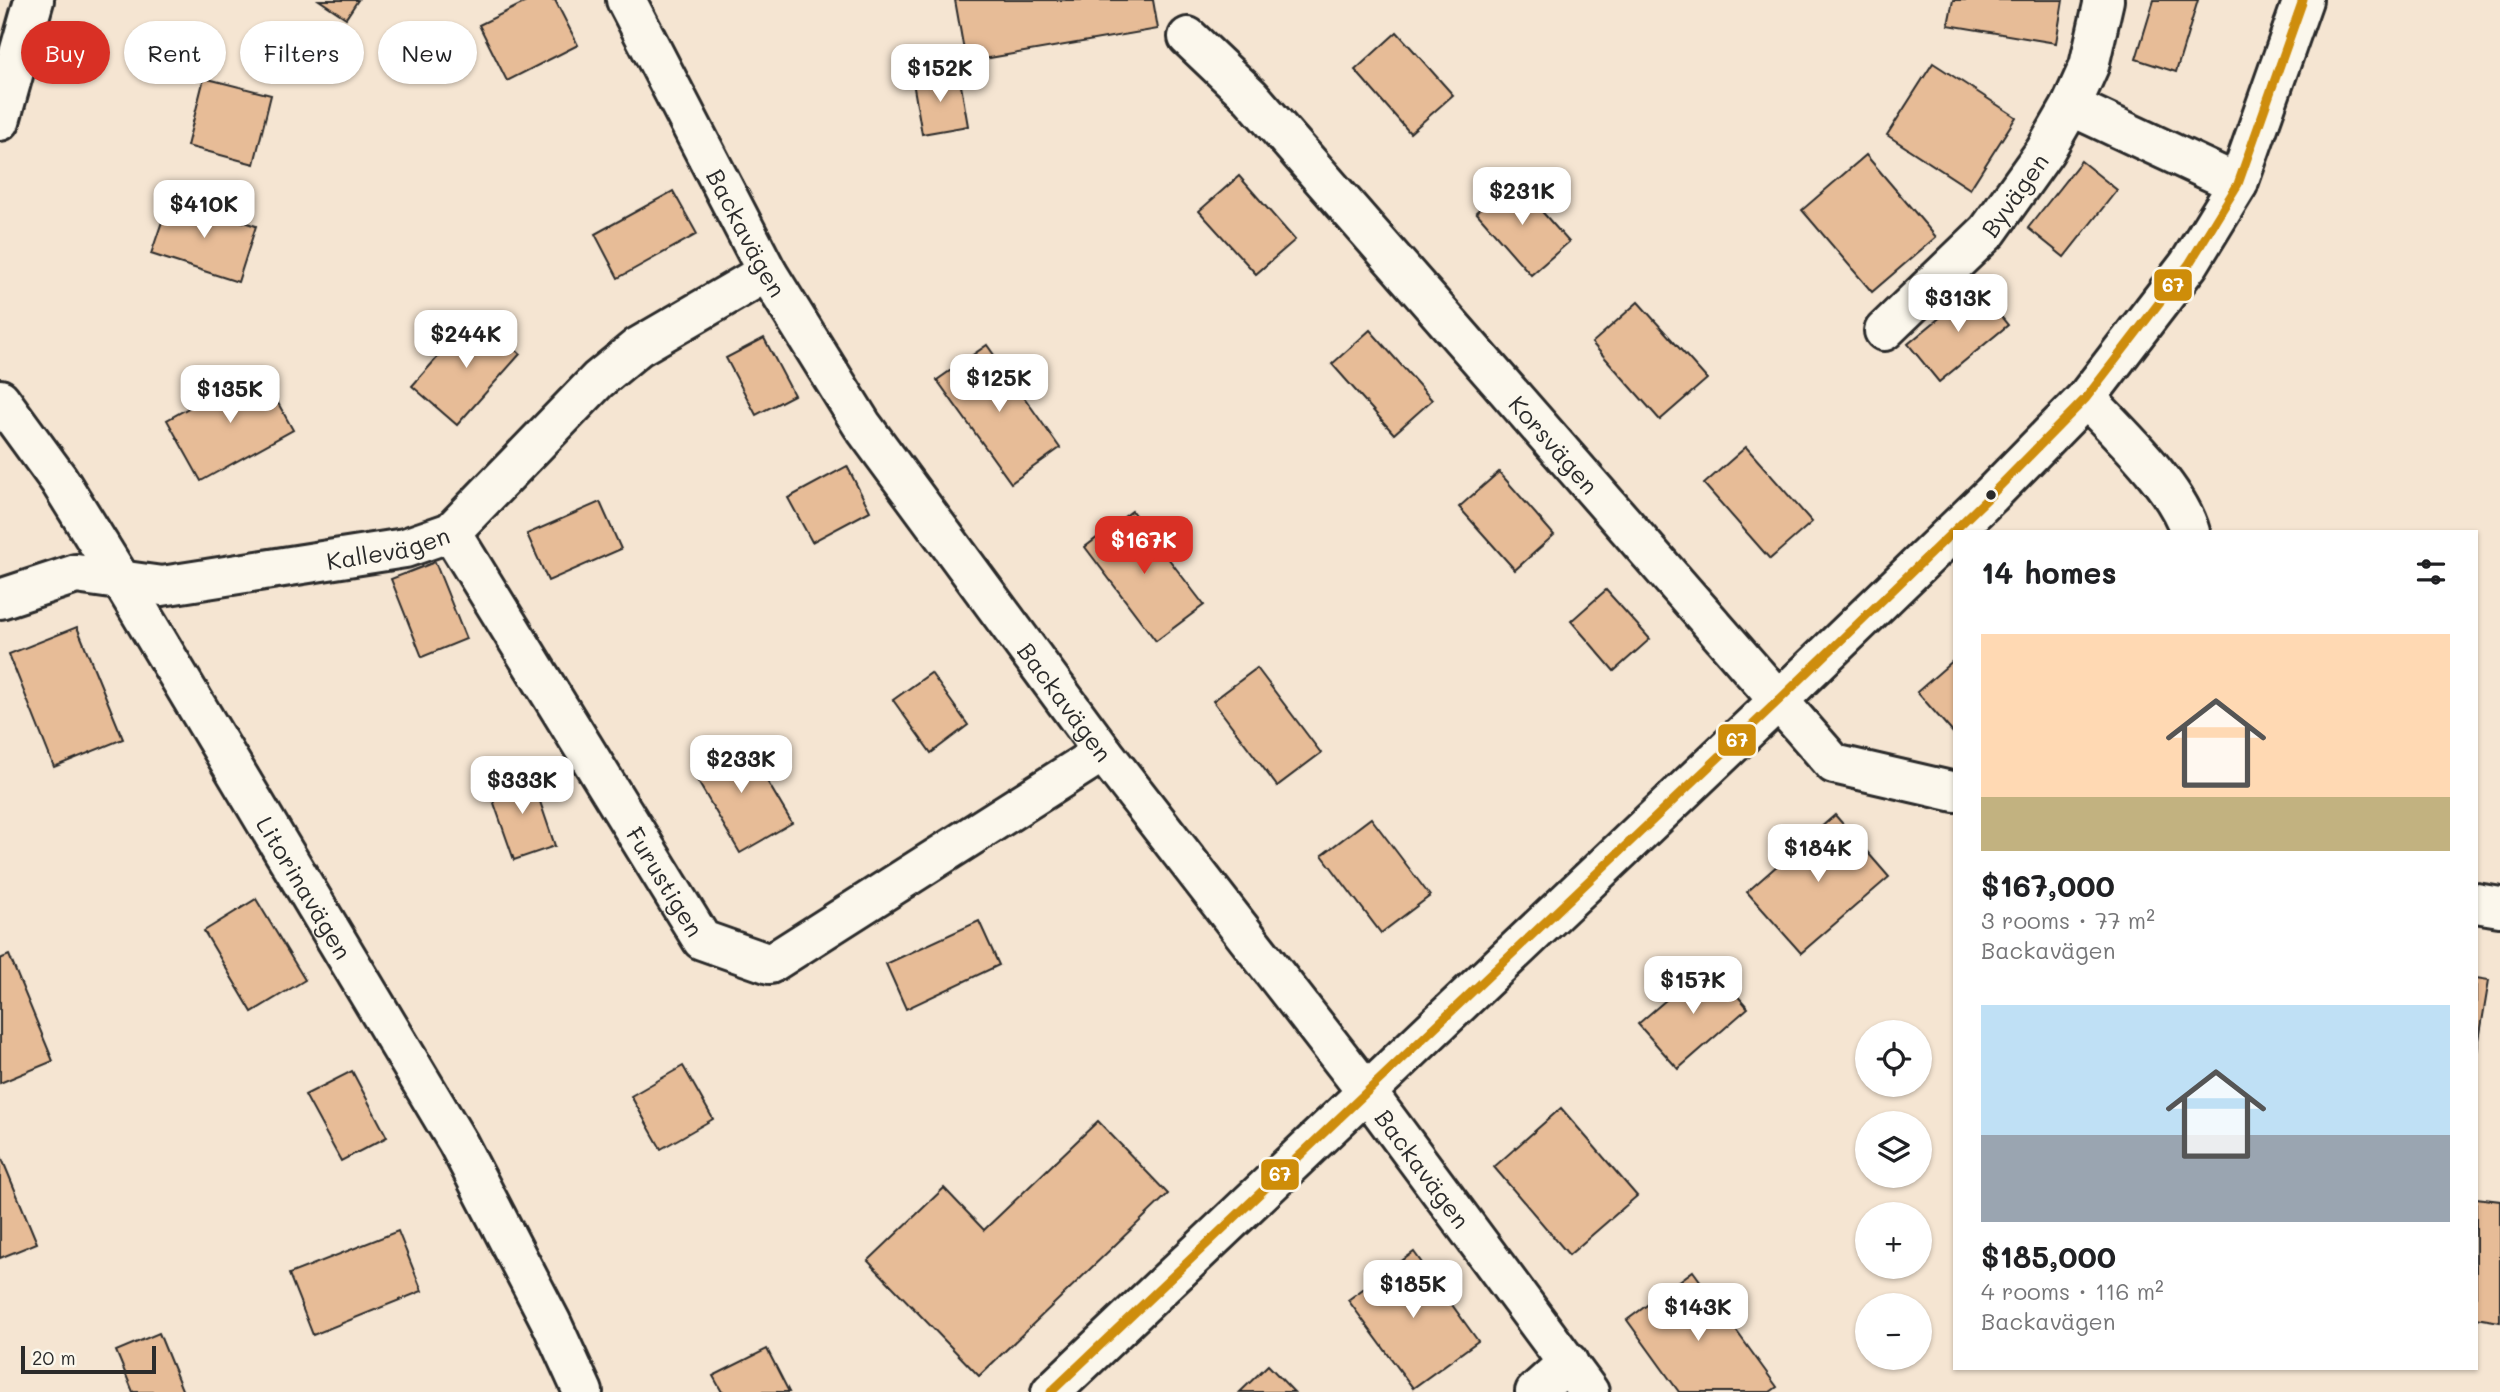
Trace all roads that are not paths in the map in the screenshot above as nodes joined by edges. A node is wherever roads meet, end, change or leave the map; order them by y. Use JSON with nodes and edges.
{"nodes":[{"id":1,"x":34,"y":0,"type":"edge"},
{"id":2,"x":626,"y":0,"type":"edge"},
{"id":3,"x":2104,"y":0,"type":"edge"},
{"id":4,"x":2303,"y":0,"type":"edge"},
{"id":5,"x":1188,"y":37,"type":"dead end"},
{"id":6,"x":2071,"y":106,"type":"junction"},
{"id":7,"x":0,"y":121,"type":"edge"},
{"id":8,"x":2238,"y":184,"type":"junction"},
{"id":9,"x":767,"y":272,"type":"junction"},
{"id":10,"x":1884,"y":331,"type":"dead end"},
{"id":11,"x":2086,"y":398,"type":"junction"},
{"id":12,"x":0,"y":399,"type":"edge"},
{"id":13,"x":1955,"y":530,"type":"edge"},
{"id":14,"x":2189,"y":530,"type":"edge"},
{"id":15,"x":451,"y":532,"type":"junction"},
{"id":16,"x":1953,"y":532,"type":"edge"},
{"id":17,"x":121,"y":580,"type":"junction"},
{"id":18,"x":0,"y":600,"type":"edge"},
{"id":19,"x":1779,"y":700,"type":"junction"},
{"id":20,"x":1103,"y":752,"type":"junction"},
{"id":21,"x":1953,"y":792,"type":"edge"},
{"id":22,"x":2478,"y":903,"type":"edge"},
{"id":23,"x":2500,"y":907,"type":"edge"},
{"id":24,"x":1366,"y":1091,"type":"junction"},
{"id":25,"x":1578,"y":1377,"type":"edge"},
{"id":26,"x":583,"y":1392,"type":"edge"},
{"id":27,"x":1051,"y":1392,"type":"edge"},
{"id":28,"x":1535,"y":1392,"type":"edge"}],
"edges":[{"from":1,"to":7,"type":"street"},
{"from":2,"to":9,"type":"street","name":"Backavägen"},
{"from":3,"to":6,"type":"street","name":"Byvägen"},
{"from":4,"to":8,"type":"street"},
{"from":5,"to":19,"type":"street","name":"Korsvägen"},
{"from":6,"to":8,"type":"street"},
{"from":6,"to":10,"type":"street","name":"Byvägen"},
{"from":8,"to":11,"type":"street"},
{"from":9,"to":15,"type":"street","name":"Kallevägen"},
{"from":9,"to":20,"type":"street","name":"Backavägen"},
{"from":11,"to":13,"type":"street"},
{"from":11,"to":14,"type":"street"},
{"from":12,"to":17,"type":"street","name":"Litorinavägen"},
{"from":15,"to":17,"type":"street","name":"Kallevägen"},
{"from":15,"to":20,"type":"street","name":"Furustigen"},
{"from":16,"to":19,"type":"street"},
{"from":17,"to":18,"type":"street","name":"Kallevägen"},
{"from":17,"to":26,"type":"street","name":"Litorinavägen"},
{"from":19,"to":21,"type":"street","name":"Korsvägen"},
{"from":19,"to":24,"type":"street"},
{"from":20,"to":24,"type":"street","name":"Backavägen"},
{"from":22,"to":23,"type":"street"},
{"from":24,"to":25,"type":"street","name":"Backavägen"},
{"from":24,"to":27,"type":"street"},
{"from":25,"to":28,"type":"street","name":"Backavägen"}]}
